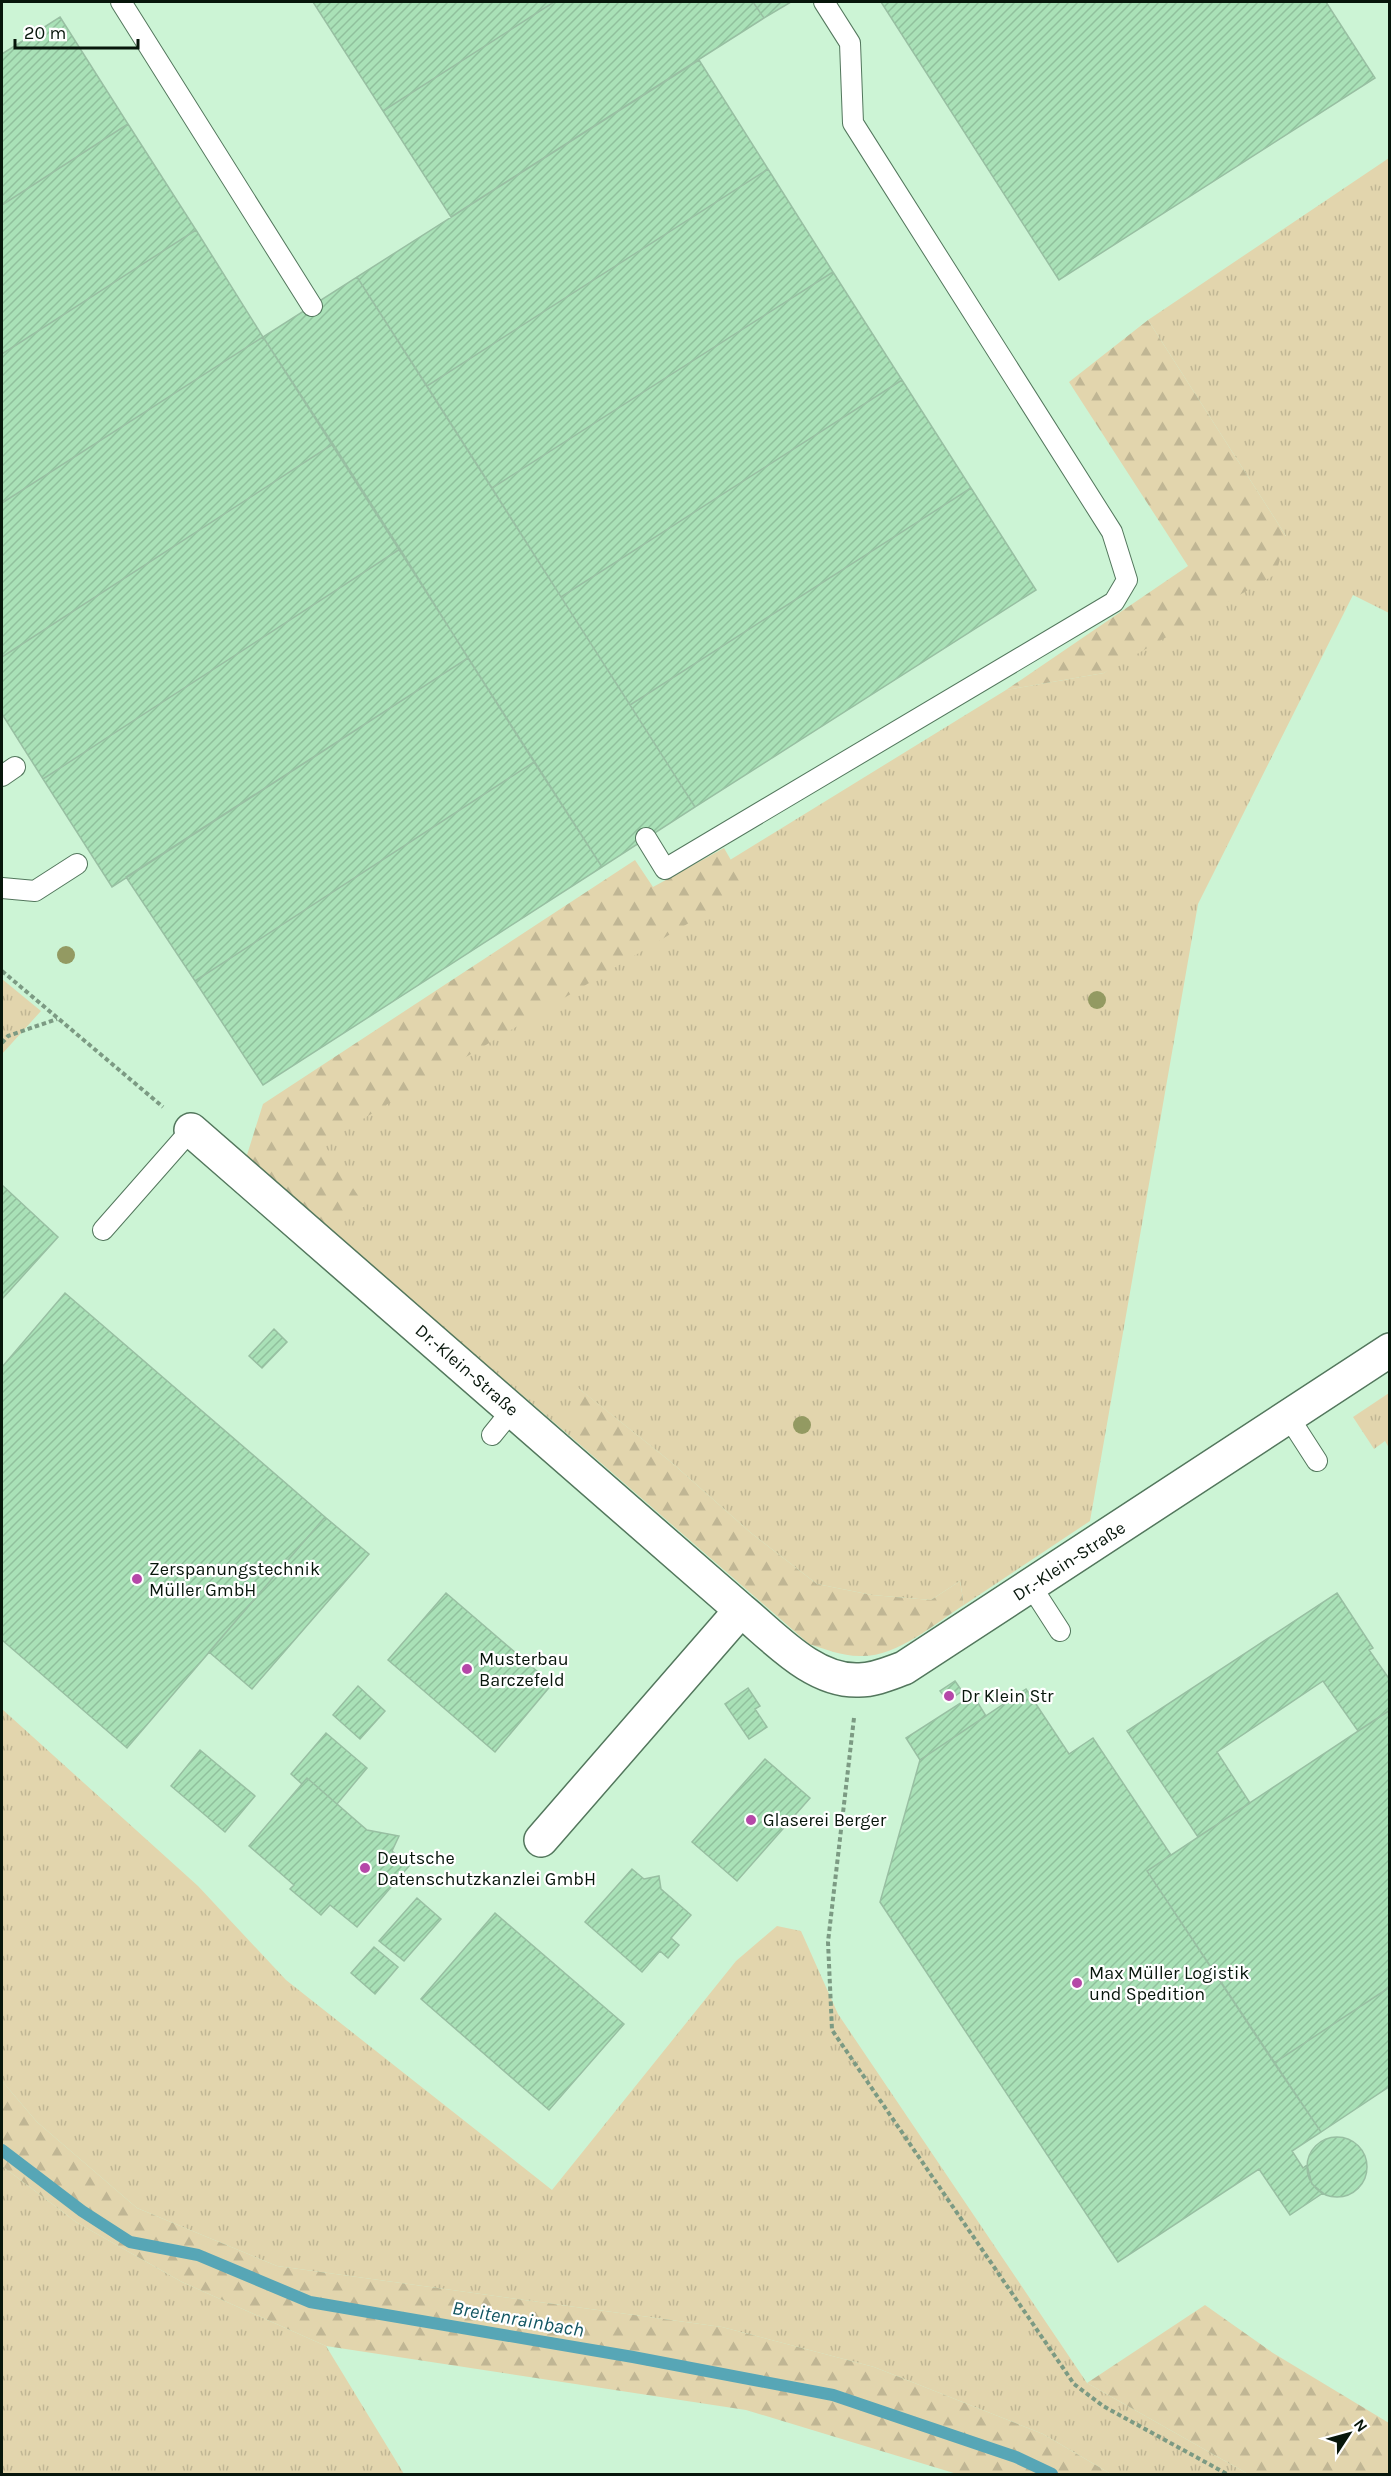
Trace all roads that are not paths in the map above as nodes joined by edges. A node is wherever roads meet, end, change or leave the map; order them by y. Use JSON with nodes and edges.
{"nodes":[{"id":1,"x":121,"y":2,"type":"edge"},
{"id":2,"x":825,"y":2,"type":"edge"},
{"id":3,"x":312,"y":306,"type":"dead end"},
{"id":4,"x":646,"y":838,"type":"dead end"},
{"id":5,"x":76,"y":864,"type":"dead end"},
{"id":6,"x":2,"y":888,"type":"edge"},
{"id":7,"x":191,"y":1130,"type":"joint"},
{"id":8,"x":103,"y":1230,"type":"dead end"},
{"id":9,"x":1389,"y":1350,"type":"edge"},
{"id":10,"x":513,"y":1409,"type":"junction"},
{"id":11,"x":1288,"y":1416,"type":"junction"},
{"id":12,"x":492,"y":1436,"type":"dead end"},
{"id":13,"x":1317,"y":1461,"type":"dead end"},
{"id":14,"x":1031,"y":1586,"type":"junction"},
{"id":15,"x":741,"y":1610,"type":"junction"},
{"id":16,"x":1060,"y":1630,"type":"dead end"},
{"id":17,"x":541,"y":1840,"type":"dead end"}],
"edges":[{"from":1,"to":3,"type":"lane"},
{"from":2,"to":4,"type":"lane"},
{"from":5,"to":6,"type":"lane"},
{"from":7,"to":8,"type":"lane"},
{"from":7,"to":10,"type":"street","name":"Dr.-Klein-Straße"},
{"from":9,"to":11,"type":"street","name":"Dr.-Klein-Straße"},
{"from":10,"to":12,"type":"lane"},
{"from":10,"to":15,"type":"street","name":"Dr.-Klein-Straße"},
{"from":11,"to":13,"type":"lane"},
{"from":11,"to":14,"type":"street","name":"Dr.-Klein-Straße"},
{"from":14,"to":15,"type":"street","name":"Dr.-Klein-Straße"},
{"from":14,"to":16,"type":"lane"},
{"from":15,"to":17,"type":"street"}]}
